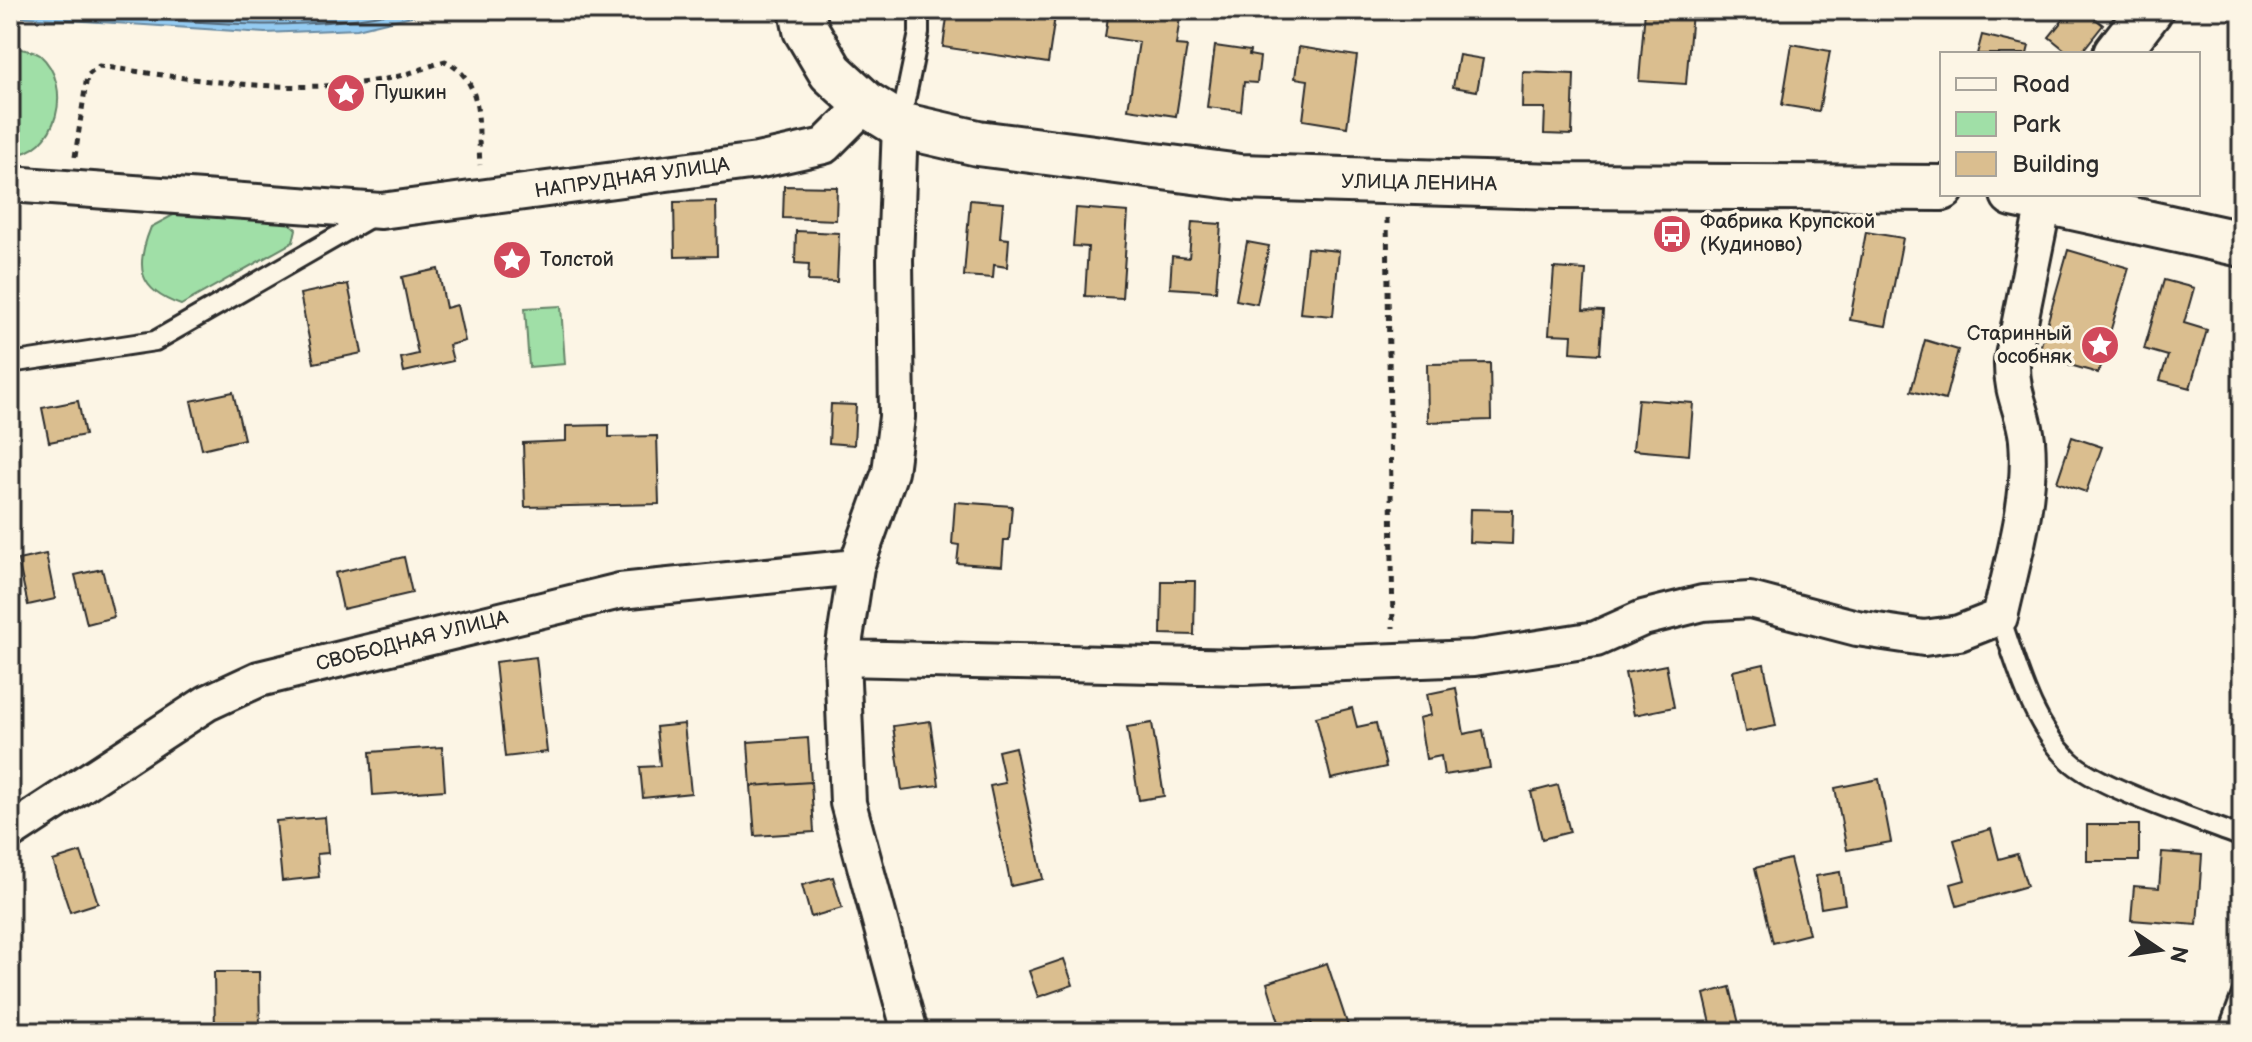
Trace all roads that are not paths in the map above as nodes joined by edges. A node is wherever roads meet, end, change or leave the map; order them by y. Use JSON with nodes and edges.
{"nodes":[{"id":1,"x":802,"y":10,"type":"edge"},
{"id":2,"x":919,"y":10,"type":"edge"},
{"id":3,"x":2150,"y":10,"type":"edge"},
{"id":4,"x":2118,"y":52,"type":"edge"},
{"id":5,"x":883,"y":115,"type":"junction"},
{"id":6,"x":10,"y":184,"type":"edge"},
{"id":7,"x":1940,"y":188,"type":"edge"},
{"id":8,"x":2029,"y":196,"type":"edge"},
{"id":9,"x":381,"y":211,"type":"junction"},
{"id":10,"x":2242,"y":244,"type":"edge"},
{"id":11,"x":10,"y":363,"type":"edge"},
{"id":12,"x":856,"y":567,"type":"junction"},
{"id":13,"x":2000,"y":617,"type":"junction"},
{"id":14,"x":842,"y":658,"type":"junction"},
{"id":15,"x":10,"y":832,"type":"edge"},
{"id":16,"x":2242,"y":837,"type":"edge"},
{"id":17,"x":2242,"y":994,"type":"edge"},
{"id":18,"x":910,"y":1032,"type":"edge"},
{"id":19,"x":2228,"y":1032,"type":"edge"}],
"edges":[{"from":1,"to":5,"type":"main road"},
{"from":2,"to":5,"type":"lane"},
{"from":3,"to":4,"type":"main road"},
{"from":5,"to":7,"type":"main road","name":"УЛИЦА ЛЕНИНА"},
{"from":5,"to":9,"type":"street","name":"НАПРУДНАЯ УЛИЦА"},
{"from":5,"to":12,"type":"street"},
{"from":6,"to":9,"type":"street","name":"НАПРУДНАЯ УЛИЦА"},
{"from":8,"to":10,"type":"main road"},
{"from":8,"to":13,"type":"street"},
{"from":9,"to":11,"type":"lane"},
{"from":12,"to":14,"type":"street"},
{"from":12,"to":15,"type":"street","name":"СВОБОДНАЯ УЛИЦА"},
{"from":13,"to":14,"type":"street"},
{"from":13,"to":16,"type":"lane"},
{"from":14,"to":18,"type":"street"},
{"from":17,"to":19,"type":"lane"}]}
